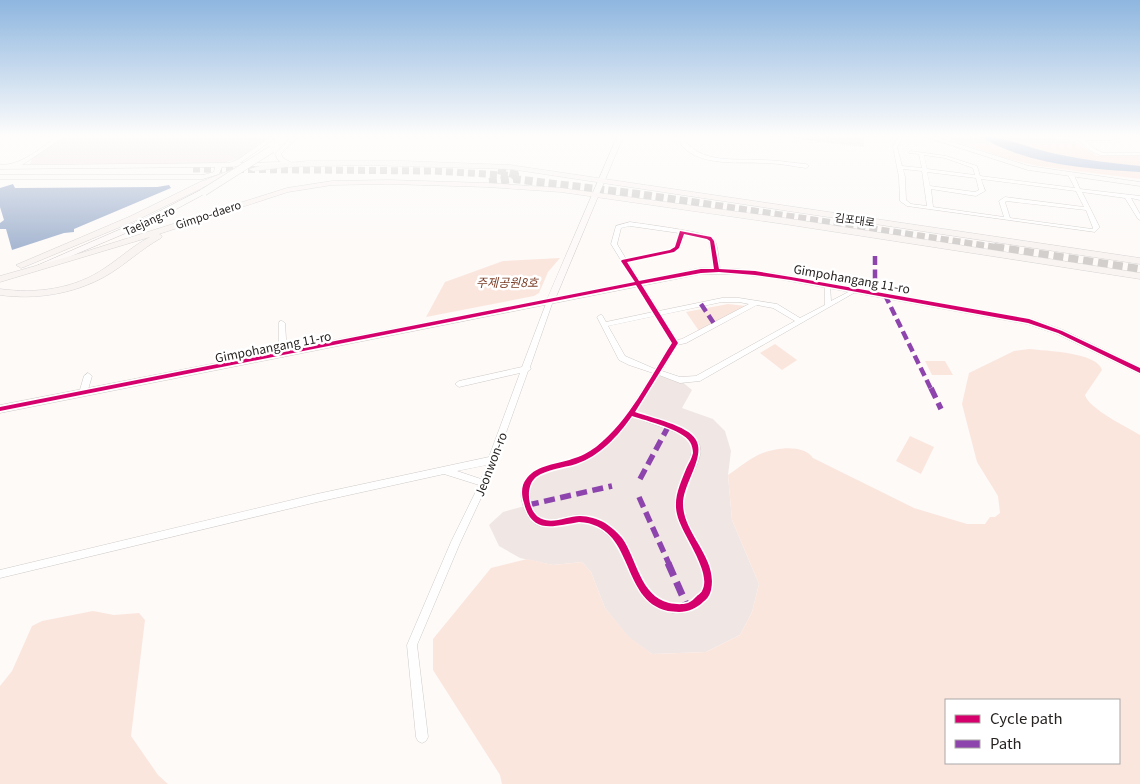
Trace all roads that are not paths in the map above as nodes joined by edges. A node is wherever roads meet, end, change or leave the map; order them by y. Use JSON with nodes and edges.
{"nodes":[{"id":1,"x":76,"y":174,"type":"edge"},
{"id":2,"x":215,"y":174,"type":"edge"},
{"id":3,"x":235,"y":174,"type":"edge"},
{"id":4,"x":236,"y":174,"type":"edge"},
{"id":5,"x":515,"y":174,"type":"tunnel mouth"},
{"id":6,"x":550,"y":174,"type":"edge"},
{"id":7,"x":605,"y":174,"type":"edge"},
{"id":8,"x":901,"y":174,"type":"edge"},
{"id":9,"x":926,"y":174,"type":"edge"},
{"id":10,"x":952,"y":174,"type":"edge"},
{"id":11,"x":977,"y":174,"type":"edge"},
{"id":12,"x":1064,"y":174,"type":"edge"},
{"id":13,"x":1071,"y":175,"type":"junction"},
{"id":14,"x":570,"y":177,"type":"junction"},
{"id":15,"x":978,"y":177,"type":"junction"},
{"id":16,"x":602,"y":180,"type":"junction"},
{"id":17,"x":489,"y":182,"type":"tunnel mouth"},
{"id":18,"x":1140,"y":184,"type":"edge"},
{"id":19,"x":653,"y":187,"type":"junction"},
{"id":20,"x":928,"y":188,"type":"junction"},
{"id":21,"x":287,"y":190,"type":"junction"},
{"id":22,"x":561,"y":190,"type":"junction"},
{"id":23,"x":1078,"y":190,"type":"junction"},
{"id":24,"x":596,"y":195,"type":"junction"},
{"id":25,"x":1127,"y":197,"type":"junction"},
{"id":26,"x":1140,"y":198,"type":"edge"},
{"id":27,"x":646,"y":202,"type":"junction"},
{"id":28,"x":930,"y":208,"type":"junction"},
{"id":29,"x":1088,"y":209,"type":"junction"},
{"id":30,"x":202,"y":216,"type":"junction"},
{"id":31,"x":1140,"y":218,"type":"edge"},
{"id":32,"x":1008,"y":219,"type":"junction"},
{"id":33,"x":682,"y":232,"type":"junction"},
{"id":34,"x":624,"y":261,"type":"junction"},
{"id":35,"x":1140,"y":261,"type":"edge"},
{"id":36,"x":33,"y":265,"type":"junction"},
{"id":37,"x":717,"y":270,"type":"junction"},
{"id":38,"x":2,"y":275,"type":"edge"},
{"id":39,"x":1140,"y":276,"type":"edge"},
{"id":40,"x":639,"y":283,"type":"junction"},
{"id":41,"x":827,"y":285,"type":"junction"},
{"id":42,"x":856,"y":290,"type":"junction"},
{"id":43,"x":0,"y":292,"type":"edge"},
{"id":44,"x":550,"y":301,"type":"junction"},
{"id":45,"x":756,"y":303,"type":"junction"},
{"id":46,"x":828,"y":305,"type":"junction"},
{"id":47,"x":658,"y":313,"type":"junction"},
{"id":48,"x":600,"y":317,"type":"dead end"},
{"id":49,"x":799,"y":321,"type":"junction"},
{"id":50,"x":282,"y":323,"type":"dead end"},
{"id":51,"x":604,"y":325,"type":"junction"},
{"id":52,"x":676,"y":343,"type":"junction"},
{"id":53,"x":283,"y":354,"type":"junction"},
{"id":54,"x":527,"y":369,"type":"junction"},
{"id":55,"x":1140,"y":370,"type":"edge"},
{"id":56,"x":656,"y":372,"type":"junction"},
{"id":57,"x":88,"y":376,"type":"dead end"},
{"id":58,"x":459,"y":384,"type":"dead end"},
{"id":59,"x":83,"y":393,"type":"junction"},
{"id":60,"x":0,"y":410,"type":"edge"},
{"id":61,"x":631,"y":413,"type":"junction"},
{"id":62,"x":492,"y":460,"type":"junction"},
{"id":63,"x":446,"y":471,"type":"junction"},
{"id":64,"x":484,"y":483,"type":"junction"},
{"id":65,"x":0,"y":574,"type":"edge"},
{"id":66,"x":422,"y":737,"type":"dead end"}],
"edges":[{"from":1,"to":2,"type":"street"},
{"from":3,"to":36,"type":"main road"},
{"from":4,"to":36,"type":"street","name":"Taejang-ro","bridge":true},
{"from":5,"to":14,"type":"main road"},
{"from":6,"to":14,"type":"main road"},
{"from":7,"to":16,"type":"street","name":"Jeonwon-ro"},
{"from":8,"to":28,"type":"street"},
{"from":9,"to":20,"type":"street"},
{"from":10,"to":15,"type":"street"},
{"from":11,"to":15,"type":"street"},
{"from":12,"to":13,"type":"street"},
{"from":13,"to":18,"type":"street"},
{"from":13,"to":23,"type":"street"},
{"from":14,"to":16,"type":"main road","name":"김포대로"},
{"from":14,"to":22,"type":"main road"},
{"from":15,"to":20,"type":"street"},
{"from":15,"to":23,"type":"street"},
{"from":16,"to":19,"type":"main road","name":"김포대로"},
{"from":16,"to":24,"type":"street","name":"Jeonwon-ro"},
{"from":17,"to":21,"type":"main road"},
{"from":19,"to":27,"type":"main road"},
{"from":19,"to":35,"type":"main road","name":"김포대로"},
{"from":20,"to":28,"type":"street"},
{"from":21,"to":22,"type":"main road","name":"Gimpo-daero"},
{"from":21,"to":30,"type":"main road","name":"Gimpo-daero"},
{"from":22,"to":24,"type":"main road","name":"Gimpo-daero"},
{"from":23,"to":25,"type":"street"},
{"from":23,"to":29,"type":"street"},
{"from":24,"to":27,"type":"main road","name":"김포대로"},
{"from":24,"to":44,"type":"street","name":"Jeonwon-ro"},
{"from":25,"to":26,"type":"street"},
{"from":25,"to":31,"type":"street"},
{"from":27,"to":39,"type":"main road","name":"김포대로"},
{"from":28,"to":32,"type":"street"},
{"from":29,"to":32,"type":"street"},
{"from":29,"to":32,"type":"street"},
{"from":30,"to":36,"type":"main road","name":"Gimpo-daero"},
{"from":30,"to":43,"type":"main road"},
{"from":33,"to":34,"type":"street"},
{"from":33,"to":34,"type":"street"},
{"from":33,"to":37,"type":"street"},
{"from":34,"to":40,"type":"street"},
{"from":36,"to":38,"type":"main road","name":"Taejang-ro"},
{"from":37,"to":40,"type":"street","name":"Gimpohangang 11-ro"},
{"from":37,"to":41,"type":"street","name":"Gimpohangang 11-ro"},
{"from":40,"to":44,"type":"street","name":"Gimpohangang 11-ro"},
{"from":40,"to":47,"type":"street"},
{"from":41,"to":42,"type":"street","name":"Gimpohangang 11-ro"},
{"from":41,"to":46,"type":"street"},
{"from":42,"to":46,"type":"street"},
{"from":42,"to":55,"type":"street","name":"Gimpohangang 11-ro"},
{"from":44,"to":53,"type":"street","name":"Gimpohangang 11-ro"},
{"from":44,"to":54,"type":"street","name":"Jeonwon-ro"},
{"from":45,"to":47,"type":"street"},
{"from":45,"to":49,"type":"street"},
{"from":45,"to":52,"type":"street"},
{"from":46,"to":49,"type":"street"},
{"from":47,"to":51,"type":"street"},
{"from":47,"to":52,"type":"street"},
{"from":48,"to":51,"type":"street"},
{"from":49,"to":56,"type":"street"},
{"from":50,"to":53,"type":"street"},
{"from":51,"to":56,"type":"street"},
{"from":52,"to":56,"type":"street"},
{"from":53,"to":59,"type":"street","name":"Gimpohangang 11-ro"},
{"from":53,"to":60,"type":"street","name":"Gimpohangang 11-ro"},
{"from":54,"to":58,"type":"street"},
{"from":54,"to":62,"type":"street","name":"Jeonwon-ro"},
{"from":56,"to":61,"type":"street"},
{"from":57,"to":59,"type":"street"},
{"from":59,"to":60,"type":"street","name":"Gimpohangang 11-ro"},
{"from":61,"to":61,"type":"street"},
{"from":62,"to":63,"type":"street"},
{"from":62,"to":64,"type":"street","name":"Jeonwon-ro"},
{"from":63,"to":64,"type":"street"},
{"from":63,"to":65,"type":"street"},
{"from":64,"to":66,"type":"street","name":"Jeonwon-ro"}]}
